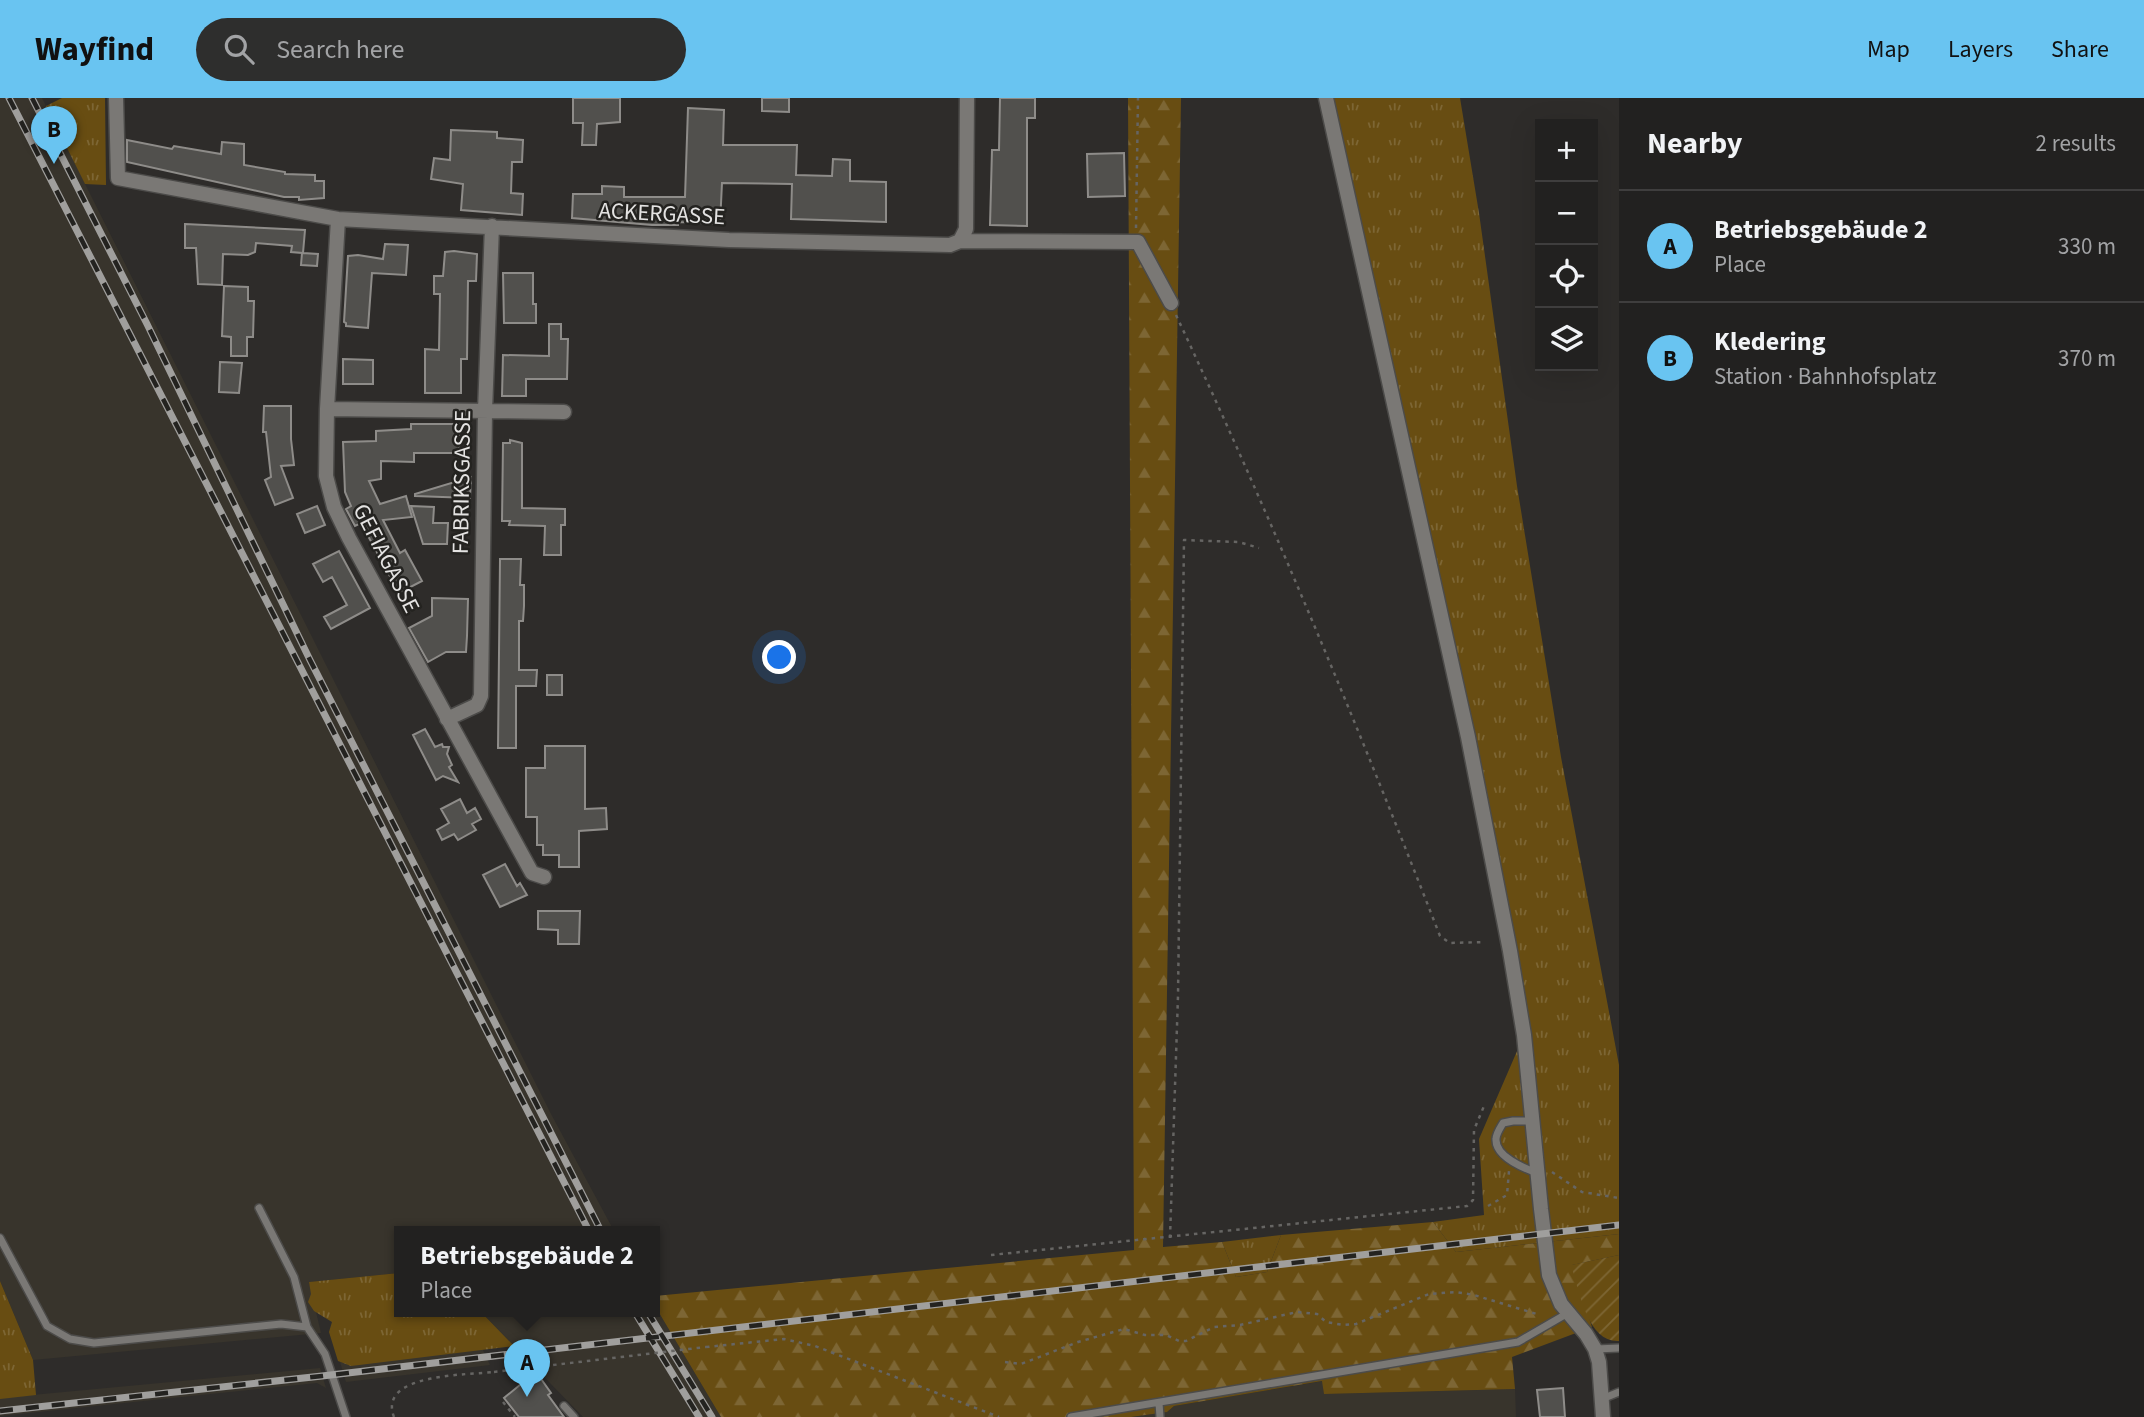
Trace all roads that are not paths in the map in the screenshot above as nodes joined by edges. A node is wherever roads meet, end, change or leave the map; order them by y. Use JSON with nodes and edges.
{"nodes":[{"id":1,"x":116,"y":98,"type":"edge"},
{"id":2,"x":967,"y":98,"type":"edge"},
{"id":3,"x":1326,"y":98,"type":"edge"},
{"id":4,"x":338,"y":219,"type":"junction"},
{"id":5,"x":492,"y":226,"type":"junction"},
{"id":6,"x":960,"y":241,"type":"junction"},
{"id":7,"x":1171,"y":303,"type":"road end"},
{"id":8,"x":327,"y":409,"type":"junction"},
{"id":9,"x":485,"y":411,"type":"junction"},
{"id":10,"x":564,"y":412,"type":"dead end"},
{"id":11,"x":447,"y":719,"type":"junction"},
{"id":12,"x":544,"y":877,"type":"dead end"},
{"id":13,"x":1533,"y":1121,"type":"junction"},
{"id":14,"x":1537,"y":1168,"type":"junction"},
{"id":15,"x":259,"y":1208,"type":"dead end"},
{"id":16,"x":0,"y":1238,"type":"edge"},
{"id":17,"x":1562,"y":1316,"type":"junction"},
{"id":18,"x":307,"y":1327,"type":"junction"},
{"id":19,"x":1619,"y":1348,"type":"edge"},
{"id":20,"x":1595,"y":1349,"type":"junction"},
{"id":21,"x":1619,"y":1392,"type":"edge"},
{"id":22,"x":1602,"y":1399,"type":"junction"},
{"id":23,"x":1159,"y":1403,"type":"junction"},
{"id":24,"x":564,"y":1406,"type":"dead end"},
{"id":25,"x":346,"y":1417,"type":"edge"},
{"id":26,"x":574,"y":1417,"type":"edge"},
{"id":27,"x":1071,"y":1417,"type":"edge"},
{"id":28,"x":1160,"y":1417,"type":"edge"},
{"id":29,"x":1603,"y":1417,"type":"edge"}],
"edges":[{"from":1,"to":4,"type":"street","name":"ACKERGASSE"},
{"from":2,"to":6,"type":"street"},
{"from":3,"to":13,"type":"street"},
{"from":4,"to":5,"type":"street","name":"ACKERGASSE"},
{"from":4,"to":8,"type":"street","name":"GEFIAGASSE"},
{"from":5,"to":6,"type":"street","name":"ACKERGASSE"},
{"from":5,"to":9,"type":"street","name":"FABRIKSGASSE"},
{"from":6,"to":7,"type":"street","name":"ACKERGASSE"},
{"from":8,"to":9,"type":"street"},
{"from":8,"to":11,"type":"street","name":"GEFIAGASSE"},
{"from":9,"to":10,"type":"street"},
{"from":9,"to":11,"type":"street","name":"FABRIKSGASSE"},
{"from":11,"to":12,"type":"street","name":"GEFIAGASSE"},
{"from":13,"to":14,"type":"street"},
{"from":13,"to":14,"type":"lane"},
{"from":14,"to":17,"type":"street"},
{"from":15,"to":18,"type":"lane"},
{"from":16,"to":18,"type":"lane"},
{"from":17,"to":20,"type":"street"},
{"from":17,"to":23,"type":"lane"},
{"from":18,"to":25,"type":"lane"},
{"from":19,"to":20,"type":"lane"},
{"from":20,"to":22,"type":"street"},
{"from":21,"to":22,"type":"lane"},
{"from":22,"to":29,"type":"street"},
{"from":23,"to":27,"type":"lane"},
{"from":23,"to":28,"type":"lane"},
{"from":24,"to":26,"type":"lane"}]}
